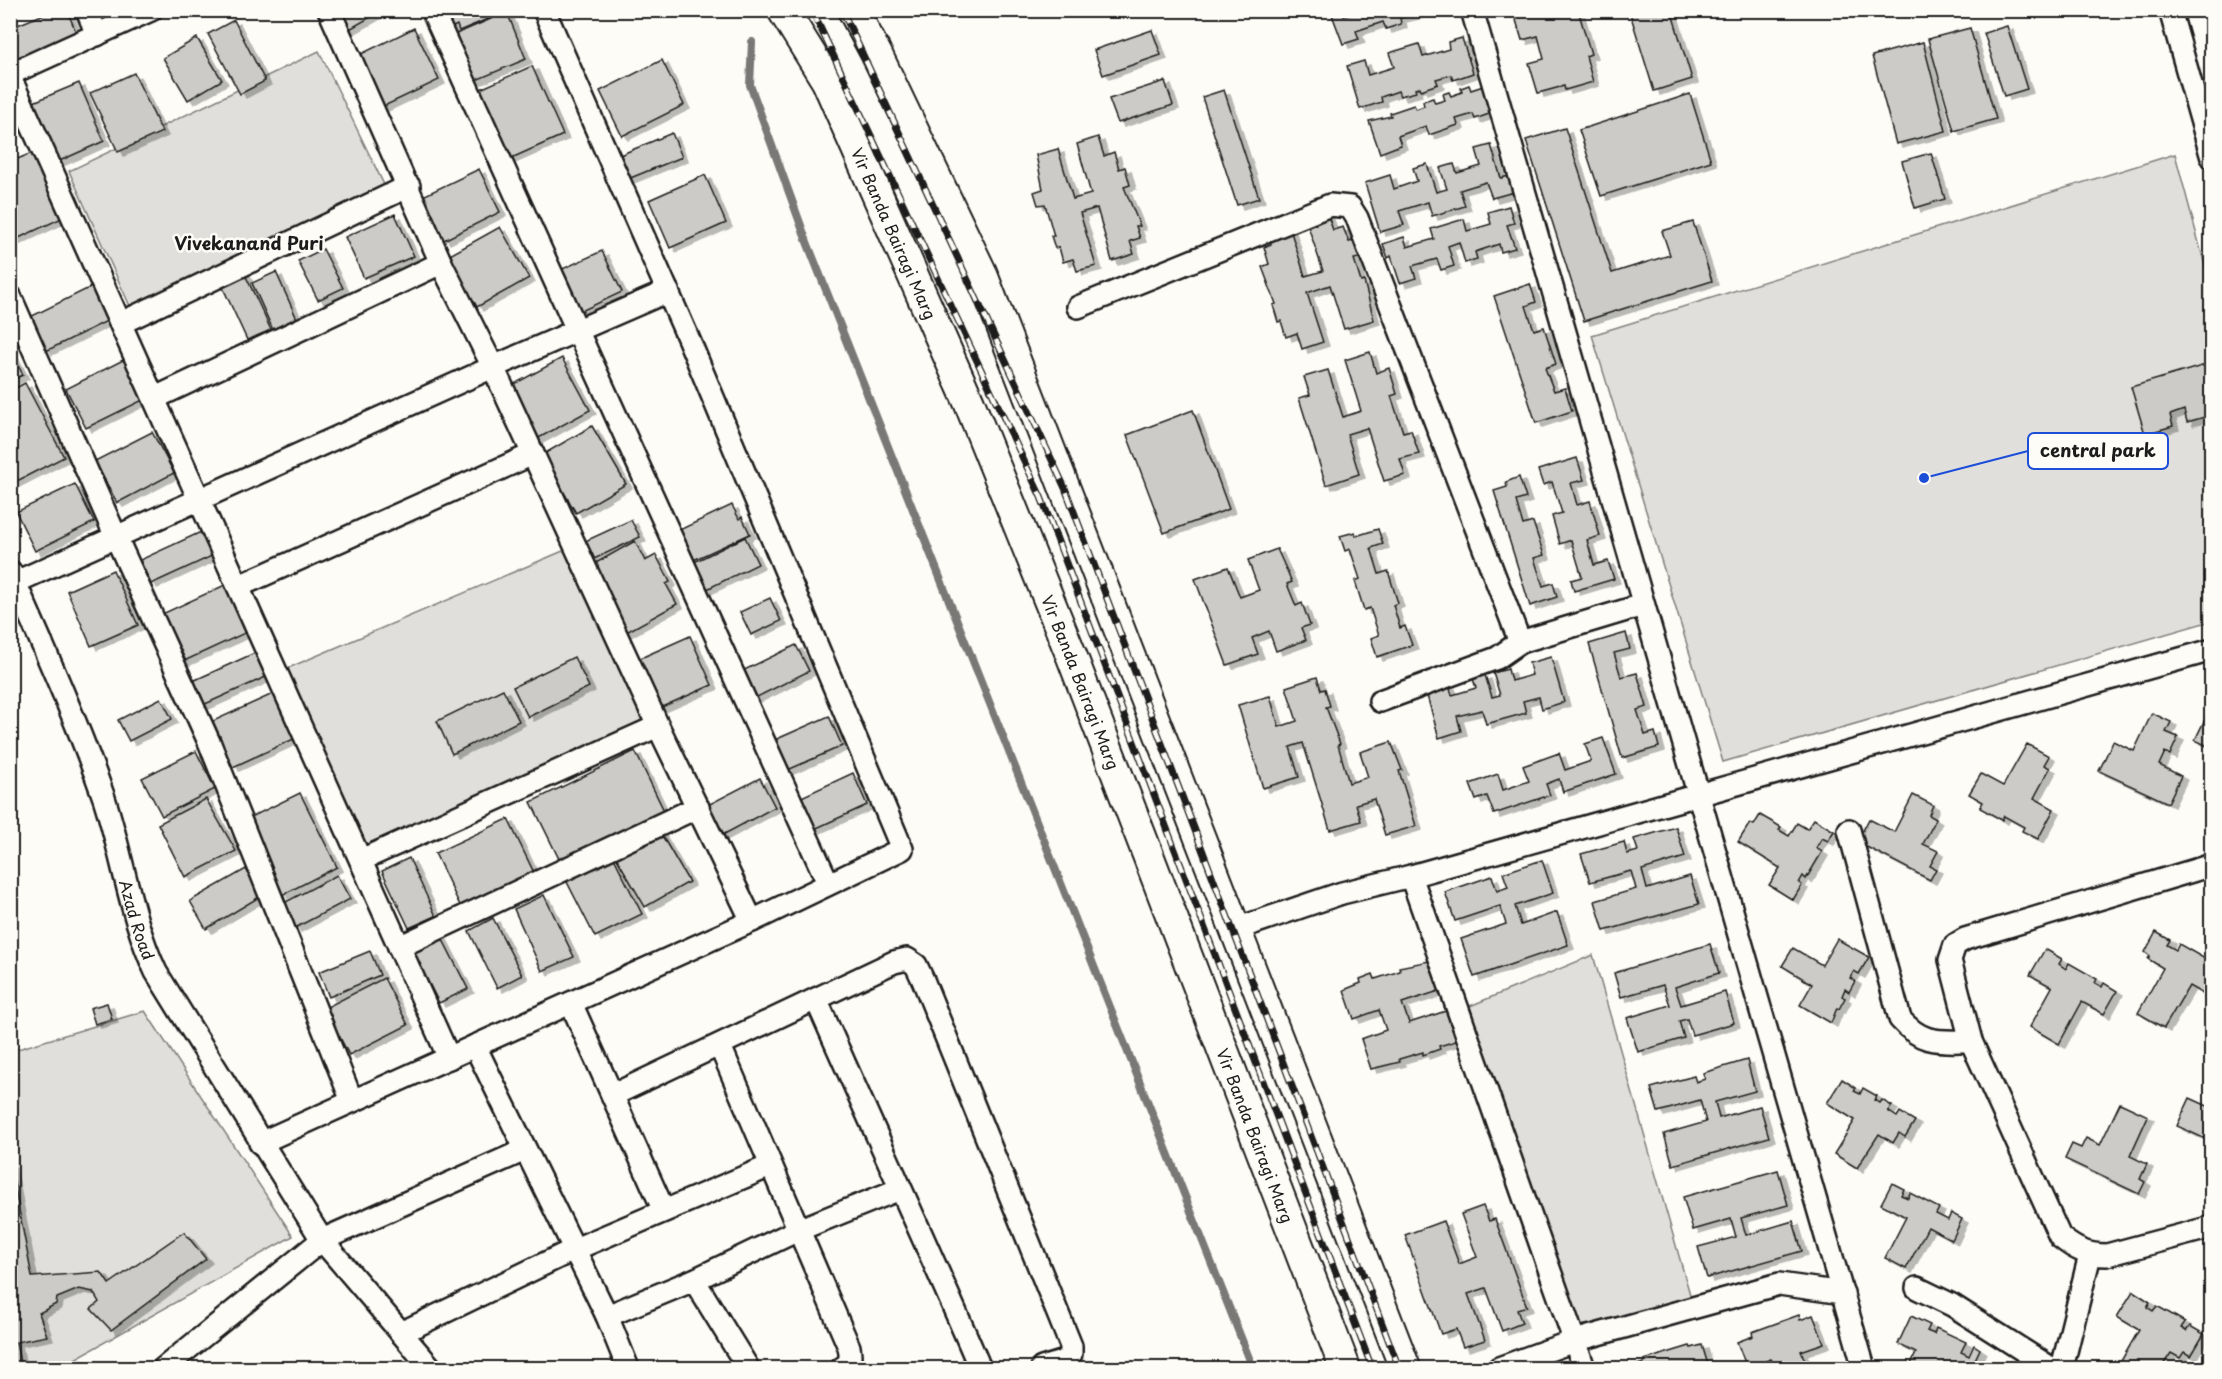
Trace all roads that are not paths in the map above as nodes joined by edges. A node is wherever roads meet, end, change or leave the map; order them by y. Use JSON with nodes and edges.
{"nodes":[{"id":1,"x":87,"y":10,"type":"edge"},
{"id":2,"x":151,"y":10,"type":"edge"},
{"id":3,"x":329,"y":10,"type":"edge"},
{"id":4,"x":432,"y":10,"type":"edge"},
{"id":5,"x":544,"y":10,"type":"edge"},
{"id":6,"x":783,"y":10,"type":"edge"},
{"id":7,"x":853,"y":10,"type":"edge"},
{"id":8,"x":1472,"y":10,"type":"edge"},
{"id":9,"x":2170,"y":10,"type":"edge"},
{"id":10,"x":97,"y":35,"type":"junction"},
{"id":11,"x":10,"y":75,"type":"edge"},
{"id":12,"x":2211,"y":158,"type":"edge"},
{"id":13,"x":409,"y":186,"type":"junction"},
{"id":14,"x":441,"y":263,"type":"junction"},
{"id":15,"x":668,"y":291,"type":"junction"},
{"id":16,"x":10,"y":296,"type":"edge"},
{"id":17,"x":1078,"y":307,"type":"dead end"},
{"id":18,"x":121,"y":323,"type":"junction"},
{"id":19,"x":577,"y":329,"type":"junction"},
{"id":20,"x":493,"y":367,"type":"junction"},
{"id":21,"x":155,"y":398,"type":"junction"},
{"id":22,"x":532,"y":454,"type":"junction"},
{"id":23,"x":198,"y":500,"type":"junction"},
{"id":24,"x":116,"y":537,"type":"junction"},
{"id":25,"x":13,"y":577,"type":"edge"},
{"id":26,"x":239,"y":586,"type":"junction"},
{"id":27,"x":1644,"y":605,"type":"junction"},
{"id":28,"x":1520,"y":642,"type":"junction"},
{"id":29,"x":2211,"y":650,"type":"edge"},
{"id":30,"x":1380,"y":701,"type":"dead end"},
{"id":31,"x":658,"y":726,"type":"junction"},
{"id":32,"x":1698,"y":794,"type":"junction"},
{"id":33,"x":698,"y":807,"type":"junction"},
{"id":34,"x":1849,"y":830,"type":"dead end"},
{"id":35,"x":361,"y":860,"type":"junction"},
{"id":36,"x":2211,"y":865,"type":"edge"},
{"id":37,"x":1411,"y":876,"type":"junction"},
{"id":38,"x":828,"y":884,"type":"junction"},
{"id":39,"x":752,"y":921,"type":"junction"},
{"id":40,"x":1236,"y":929,"type":"junction"},
{"id":41,"x":399,"y":947,"type":"junction"},
{"id":42,"x":816,"y":999,"type":"junction"},
{"id":43,"x":571,"y":1003,"type":"junction"},
{"id":44,"x":1971,"y":1041,"type":"junction"},
{"id":45,"x":475,"y":1046,"type":"junction"},
{"id":46,"x":720,"y":1046,"type":"junction"},
{"id":47,"x":449,"y":1058,"type":"junction"},
{"id":48,"x":613,"y":1095,"type":"junction"},
{"id":49,"x":352,"y":1101,"type":"junction"},
{"id":50,"x":260,"y":1143,"type":"junction"},
{"id":51,"x":525,"y":1150,"type":"junction"},
{"id":52,"x":770,"y":1166,"type":"junction"},
{"id":53,"x":900,"y":1190,"type":"junction"},
{"id":54,"x":664,"y":1211,"type":"junction"},
{"id":55,"x":2211,"y":1227,"type":"edge"},
{"id":56,"x":798,"y":1230,"type":"junction"},
{"id":57,"x":322,"y":1240,"type":"junction"},
{"id":58,"x":573,"y":1250,"type":"junction"},
{"id":59,"x":2090,"y":1255,"type":"junction"},
{"id":60,"x":694,"y":1280,"type":"junction"},
{"id":61,"x":1917,"y":1288,"type":"dead end"},
{"id":62,"x":1844,"y":1293,"type":"junction"},
{"id":63,"x":607,"y":1316,"type":"junction"},
{"id":64,"x":401,"y":1333,"type":"junction"},
{"id":65,"x":1574,"y":1341,"type":"junction"},
{"id":66,"x":164,"y":1368,"type":"edge"},
{"id":67,"x":431,"y":1368,"type":"edge"},
{"id":68,"x":628,"y":1368,"type":"edge"},
{"id":69,"x":748,"y":1368,"type":"edge"},
{"id":70,"x":842,"y":1368,"type":"edge"},
{"id":71,"x":980,"y":1368,"type":"edge"},
{"id":72,"x":1041,"y":1368,"type":"edge"},
{"id":73,"x":1345,"y":1368,"type":"edge"},
{"id":74,"x":1405,"y":1368,"type":"edge"},
{"id":75,"x":1499,"y":1368,"type":"edge"},
{"id":76,"x":1584,"y":1368,"type":"edge"},
{"id":77,"x":1864,"y":1368,"type":"edge"},
{"id":78,"x":2050,"y":1368,"type":"edge"},
{"id":79,"x":2062,"y":1368,"type":"edge"}],
"edges":[{"from":1,"to":10,"type":"street"},
{"from":2,"to":10,"type":"street"},
{"from":3,"to":13,"type":"street"},
{"from":4,"to":19,"type":"street"},
{"from":5,"to":15,"type":"street"},
{"from":6,"to":73,"type":"main road","name":"Vir Banda Bairagi Marg"},
{"from":7,"to":40,"type":"main road"},
{"from":8,"to":27,"type":"street"},
{"from":9,"to":12,"type":"street"},
{"from":10,"to":11,"type":"street"},
{"from":11,"to":18,"type":"street"},
{"from":13,"to":14,"type":"street"},
{"from":13,"to":18,"type":"street"},
{"from":14,"to":20,"type":"street"},
{"from":14,"to":21,"type":"street"},
{"from":15,"to":19,"type":"street"},
{"from":15,"to":38,"type":"street"},
{"from":16,"to":24,"type":"street"},
{"from":17,"to":28,"type":"street"},
{"from":18,"to":21,"type":"street"},
{"from":19,"to":20,"type":"street"},
{"from":19,"to":38,"type":"street"},
{"from":20,"to":22,"type":"street"},
{"from":20,"to":23,"type":"street"},
{"from":21,"to":23,"type":"street"},
{"from":22,"to":26,"type":"street"},
{"from":22,"to":31,"type":"street"},
{"from":23,"to":24,"type":"street"},
{"from":23,"to":26,"type":"street"},
{"from":24,"to":25,"type":"street"},
{"from":24,"to":49,"type":"street"},
{"from":25,"to":50,"type":"street","name":"Azad Road"},
{"from":26,"to":35,"type":"street"},
{"from":27,"to":28,"type":"street"},
{"from":27,"to":32,"type":"street"},
{"from":28,"to":30,"type":"street"},
{"from":29,"to":32,"type":"street"},
{"from":31,"to":33,"type":"street"},
{"from":31,"to":35,"type":"street"},
{"from":32,"to":37,"type":"street"},
{"from":32,"to":62,"type":"street"},
{"from":33,"to":39,"type":"street"},
{"from":33,"to":41,"type":"street"},
{"from":34,"to":44,"type":"street"},
{"from":35,"to":41,"type":"street"},
{"from":36,"to":44,"type":"street"},
{"from":37,"to":40,"type":"street"},
{"from":37,"to":65,"type":"street"},
{"from":38,"to":39,"type":"street"},
{"from":39,"to":43,"type":"street"},
{"from":40,"to":74,"type":"main road"},
{"from":41,"to":47,"type":"street"},
{"from":42,"to":46,"type":"street"},
{"from":42,"to":53,"type":"street"},
{"from":42,"to":72,"type":"street"},
{"from":43,"to":45,"type":"street"},
{"from":43,"to":48,"type":"street"},
{"from":44,"to":59,"type":"street"},
{"from":45,"to":47,"type":"street"},
{"from":45,"to":51,"type":"street"},
{"from":46,"to":48,"type":"street"},
{"from":46,"to":52,"type":"street"},
{"from":47,"to":49,"type":"street"},
{"from":48,"to":54,"type":"street"},
{"from":49,"to":50,"type":"street"},
{"from":50,"to":57,"type":"street","name":"Azad Road"},
{"from":51,"to":57,"type":"street"},
{"from":51,"to":58,"type":"street"},
{"from":52,"to":54,"type":"street"},
{"from":52,"to":56,"type":"street"},
{"from":53,"to":56,"type":"street"},
{"from":53,"to":71,"type":"street"},
{"from":54,"to":58,"type":"street"},
{"from":55,"to":59,"type":"street"},
{"from":56,"to":60,"type":"street"},
{"from":56,"to":70,"type":"street"},
{"from":57,"to":64,"type":"street","name":"Azad Road"},
{"from":57,"to":66,"type":"street"},
{"from":58,"to":63,"type":"street"},
{"from":58,"to":64,"type":"street"},
{"from":59,"to":79,"type":"street"},
{"from":60,"to":63,"type":"street"},
{"from":60,"to":69,"type":"street"},
{"from":61,"to":78,"type":"street"},
{"from":62,"to":65,"type":"street"},
{"from":62,"to":77,"type":"street"},
{"from":63,"to":68,"type":"street"},
{"from":64,"to":67,"type":"street","name":"Azad Road"},
{"from":65,"to":75,"type":"street"},
{"from":65,"to":76,"type":"street"}]}
